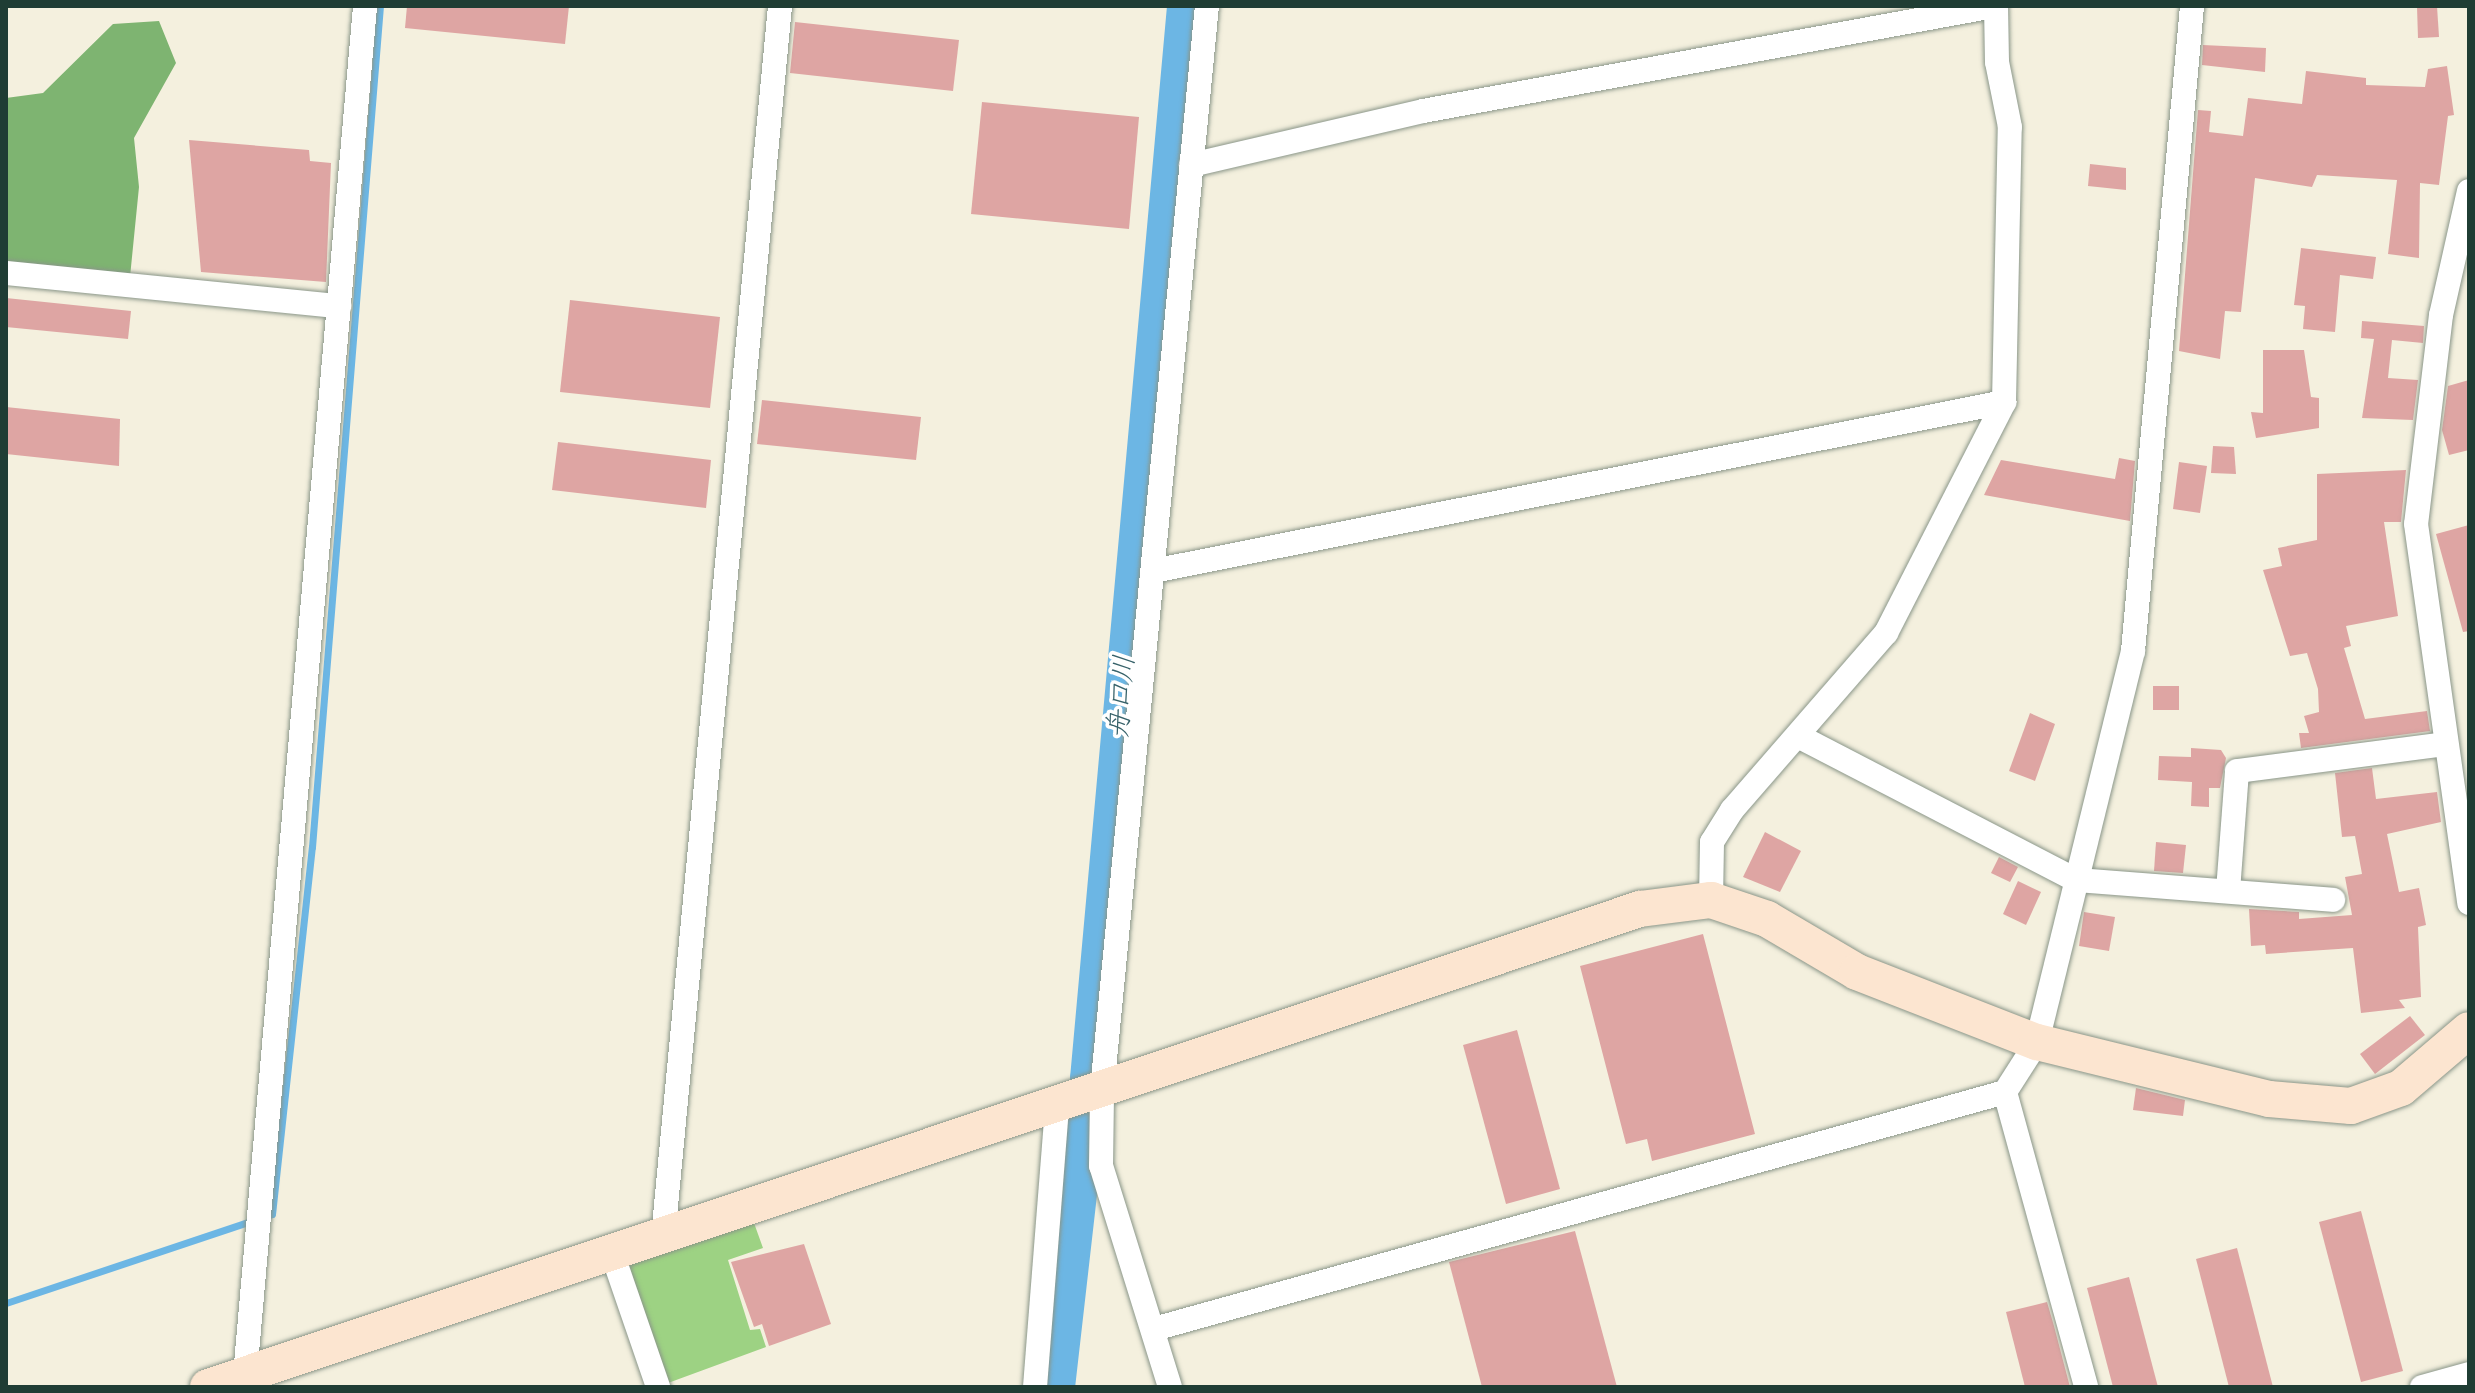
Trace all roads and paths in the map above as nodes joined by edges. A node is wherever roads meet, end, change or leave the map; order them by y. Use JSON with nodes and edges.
{"nodes":[{"id":1,"x":365,"y":6,"type":"edge"},
{"id":2,"x":780,"y":6,"type":"edge"},
{"id":3,"x":1207,"y":6,"type":"edge"},
{"id":4,"x":1995,"y":6,"type":"edge"},
{"id":5,"x":2192,"y":6,"type":"edge"},
{"id":6,"x":1191,"y":165,"type":"junction"},
{"id":7,"x":2469,"y":191,"type":"edge"},
{"id":8,"x":6,"y":273,"type":"edge"},
{"id":9,"x":339,"y":306,"type":"junction"},
{"id":10,"x":2004,"y":402,"type":"junction"},
{"id":11,"x":1153,"y":571,"type":"junction"},
{"id":12,"x":1800,"y":737,"type":"junction"},
{"id":13,"x":2444,"y":744,"type":"junction"},
{"id":14,"x":2076,"y":880,"type":"junction"},
{"id":15,"x":2228,"y":891,"type":"junction"},
{"id":16,"x":1711,"y":900,"type":"junction"},
{"id":17,"x":2333,"y":900,"type":"dead end"},
{"id":18,"x":2469,"y":903,"type":"edge"},
{"id":19,"x":2469,"y":1030,"type":"edge"},
{"id":20,"x":2037,"y":1042,"type":"junction"},
{"id":21,"x":1102,"y":1090,"type":"junction"},
{"id":22,"x":2005,"y":1092,"type":"junction"},
{"id":23,"x":1057,"y":1109,"type":"junction"},
{"id":24,"x":663,"y":1237,"type":"junction"},
{"id":25,"x":613,"y":1256,"type":"junction"},
{"id":26,"x":1154,"y":1329,"type":"junction"},
{"id":27,"x":2469,"y":1374,"type":"edge"},
{"id":28,"x":231,"y":1384,"type":"edge"},
{"id":29,"x":658,"y":1387,"type":"edge"},
{"id":30,"x":1035,"y":1387,"type":"edge"},
{"id":31,"x":1170,"y":1387,"type":"edge"},
{"id":32,"x":2086,"y":1387,"type":"edge"},
{"id":33,"x":2422,"y":1387,"type":"edge"}],
"edges":[{"from":1,"to":9,"type":"street"},
{"from":2,"to":24,"type":"street"},
{"from":3,"to":6,"type":"street"},
{"from":4,"to":6,"type":"street"},
{"from":4,"to":10,"type":"street"},
{"from":5,"to":14,"type":"street"},
{"from":6,"to":11,"type":"street"},
{"from":7,"to":13,"type":"street"},
{"from":8,"to":9,"type":"street"},
{"from":9,"to":28,"type":"street"},
{"from":10,"to":11,"type":"street"},
{"from":10,"to":12,"type":"street"},
{"from":11,"to":21,"type":"street"},
{"from":12,"to":14,"type":"street"},
{"from":12,"to":16,"type":"street"},
{"from":13,"to":15,"type":"street"},
{"from":13,"to":18,"type":"street"},
{"from":14,"to":15,"type":"street"},
{"from":14,"to":20,"type":"street"},
{"from":15,"to":17,"type":"street"},
{"from":16,"to":20,"type":"street"},
{"from":16,"to":21,"type":"street"},
{"from":19,"to":20,"type":"street"},
{"from":20,"to":22,"type":"street"},
{"from":21,"to":23,"type":"street"},
{"from":21,"to":26,"type":"street"},
{"from":22,"to":26,"type":"street"},
{"from":22,"to":32,"type":"street"},
{"from":23,"to":24,"type":"street"},
{"from":23,"to":30,"type":"street"},
{"from":24,"to":25,"type":"street"},
{"from":25,"to":28,"type":"street"},
{"from":25,"to":29,"type":"street"},
{"from":26,"to":31,"type":"street"},
{"from":27,"to":33,"type":"street"}]}
